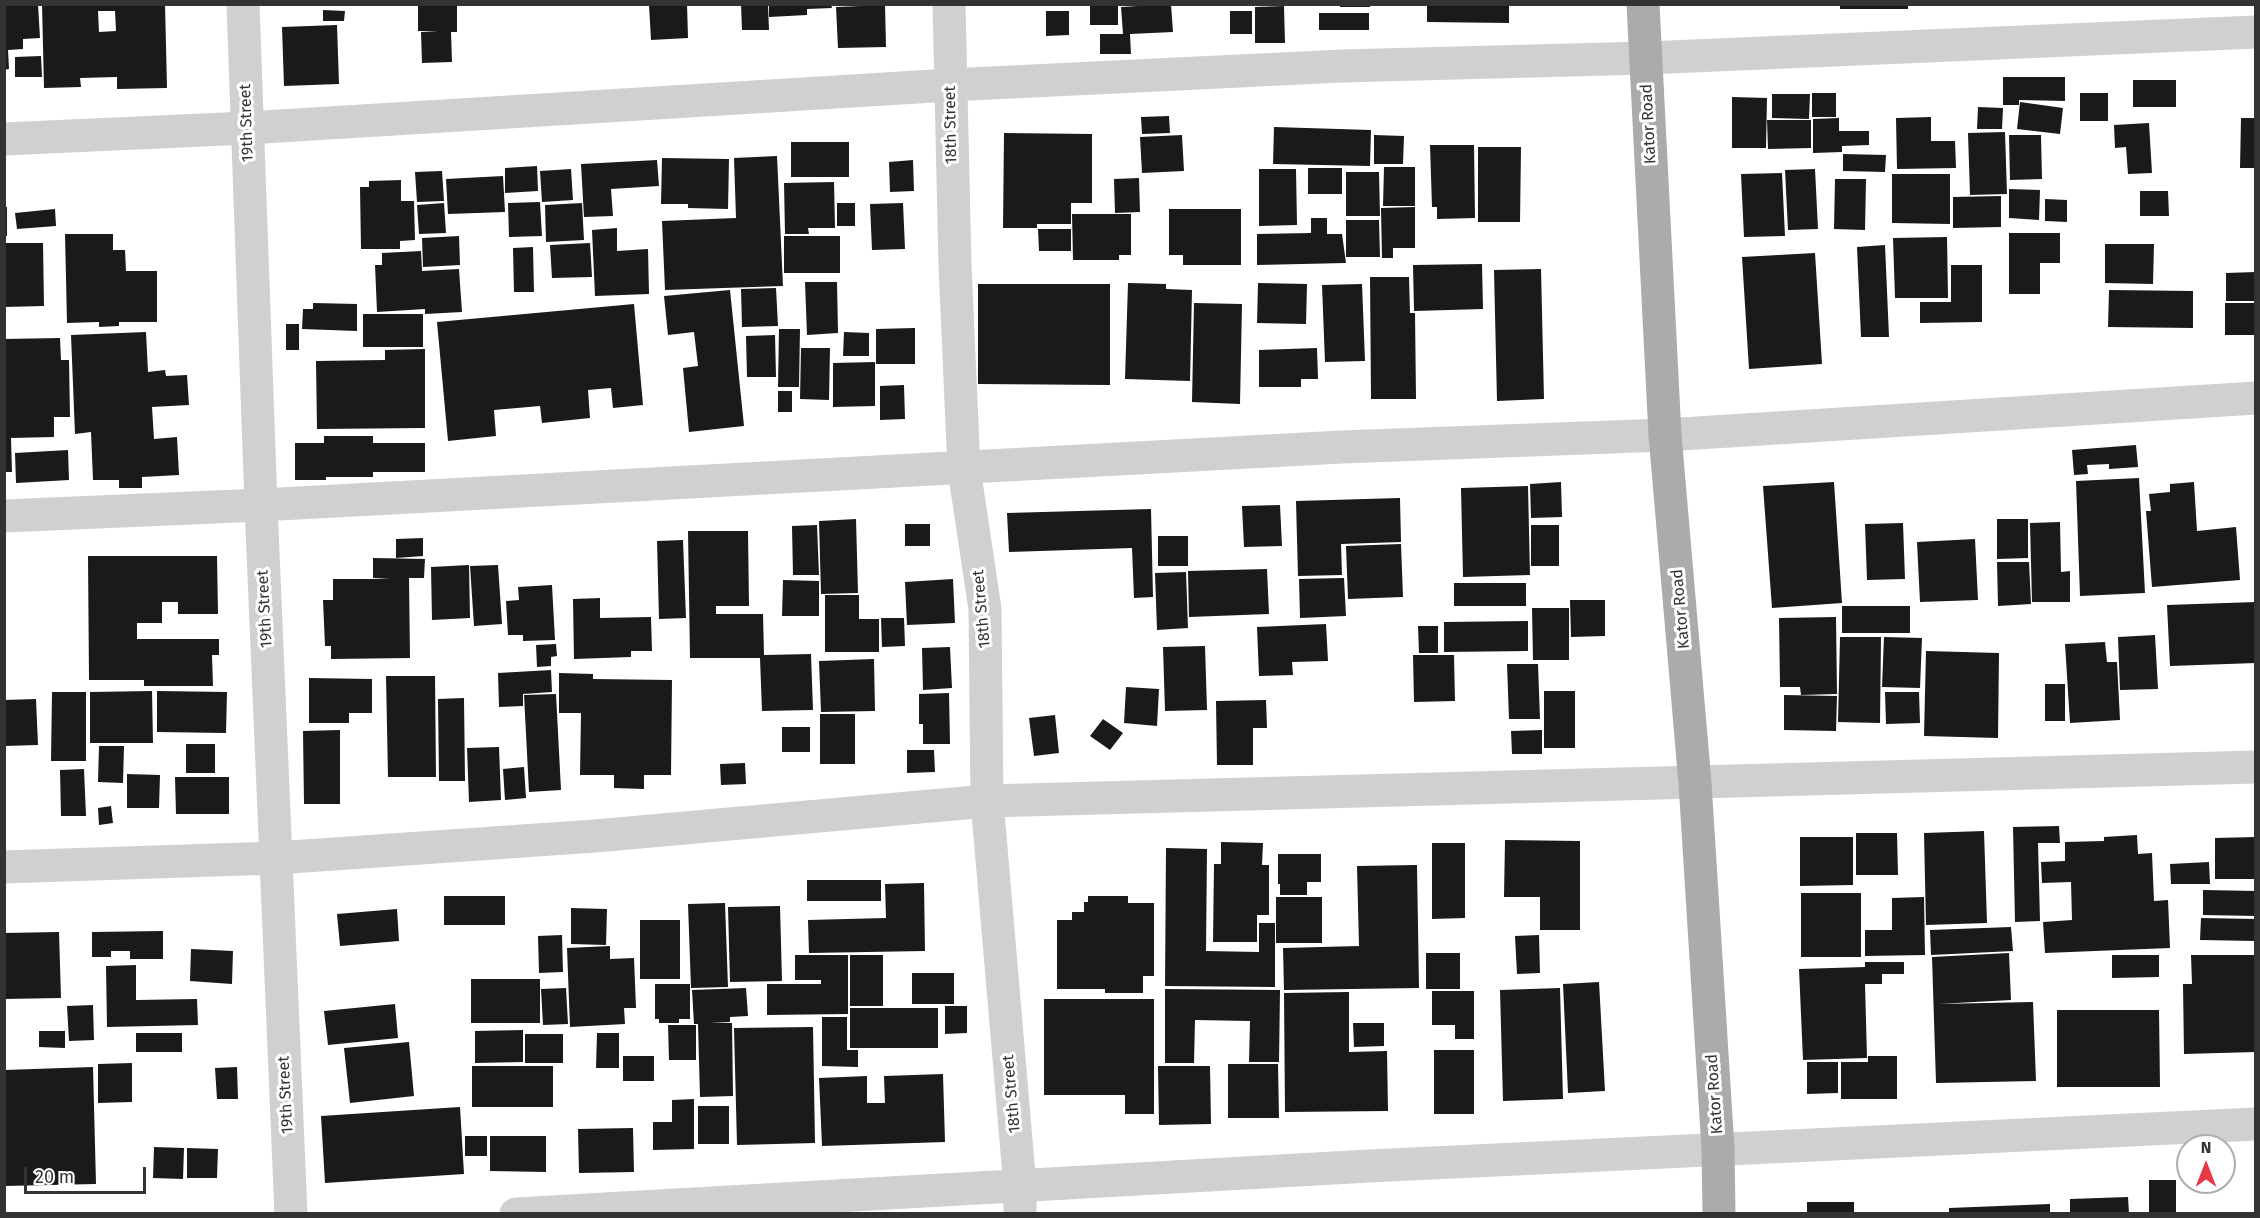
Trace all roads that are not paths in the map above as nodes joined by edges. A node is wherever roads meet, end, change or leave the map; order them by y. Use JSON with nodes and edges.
{"nodes":[{"id":1,"x":243,"y":4,"type":"edge"},
{"id":2,"x":949,"y":4,"type":"edge"},
{"id":3,"x":1643,"y":4,"type":"edge"},
{"id":4,"x":2256,"y":32,"type":"edge"},
{"id":5,"x":1646,"y":58,"type":"junction"},
{"id":6,"x":950,"y":85,"type":"junction"},
{"id":7,"x":247,"y":128,"type":"junction"},
{"id":8,"x":4,"y":139,"type":"edge"},
{"id":9,"x":2256,"y":398,"type":"edge"},
{"id":10,"x":1665,"y":435,"type":"junction"},
{"id":11,"x":964,"y":469,"type":"junction"},
{"id":12,"x":261,"y":505,"type":"junction"},
{"id":13,"x":4,"y":516,"type":"edge"},
{"id":14,"x":2256,"y":767,"type":"edge"},
{"id":15,"x":1695,"y":783,"type":"junction"},
{"id":16,"x":987,"y":801,"type":"junction"},
{"id":17,"x":276,"y":858,"type":"junction"},
{"id":18,"x":4,"y":867,"type":"edge"},
{"id":19,"x":2256,"y":1124,"type":"edge"},
{"id":20,"x":1718,"y":1149,"type":"junction"},
{"id":21,"x":1020,"y":1200,"type":"edge"},
{"id":22,"x":291,"y":1214,"type":"edge"},
{"id":23,"x":516,"y":1214,"type":"edge"},
{"id":24,"x":1719,"y":1214,"type":"edge"}],
"edges":[{"from":1,"to":7,"type":"street","name":"19th Street"},
{"from":2,"to":6,"type":"street","name":"18th Street"},
{"from":3,"to":5,"type":"main road","name":"Kator Road"},
{"from":4,"to":5,"type":"street"},
{"from":5,"to":6,"type":"street"},
{"from":5,"to":10,"type":"main road","name":"Kator Road"},
{"from":6,"to":7,"type":"street"},
{"from":6,"to":11,"type":"street","name":"18th Street"},
{"from":7,"to":8,"type":"street"},
{"from":7,"to":12,"type":"street","name":"19th Street"},
{"from":9,"to":10,"type":"street"},
{"from":10,"to":11,"type":"street"},
{"from":10,"to":15,"type":"main road","name":"Kator Road"},
{"from":11,"to":12,"type":"street"},
{"from":11,"to":16,"type":"street","name":"18th Street"},
{"from":12,"to":13,"type":"street"},
{"from":12,"to":17,"type":"street","name":"19th Street"},
{"from":14,"to":15,"type":"street"},
{"from":15,"to":16,"type":"street"},
{"from":15,"to":20,"type":"main road","name":"Kator Road"},
{"from":16,"to":17,"type":"street"},
{"from":16,"to":21,"type":"street","name":"18th Street"},
{"from":17,"to":18,"type":"street"},
{"from":17,"to":22,"type":"street","name":"19th Street"},
{"from":19,"to":20,"type":"street"},
{"from":20,"to":21,"type":"street"},
{"from":20,"to":24,"type":"main road","name":"Kator Road"},
{"from":21,"to":23,"type":"street"}]}
